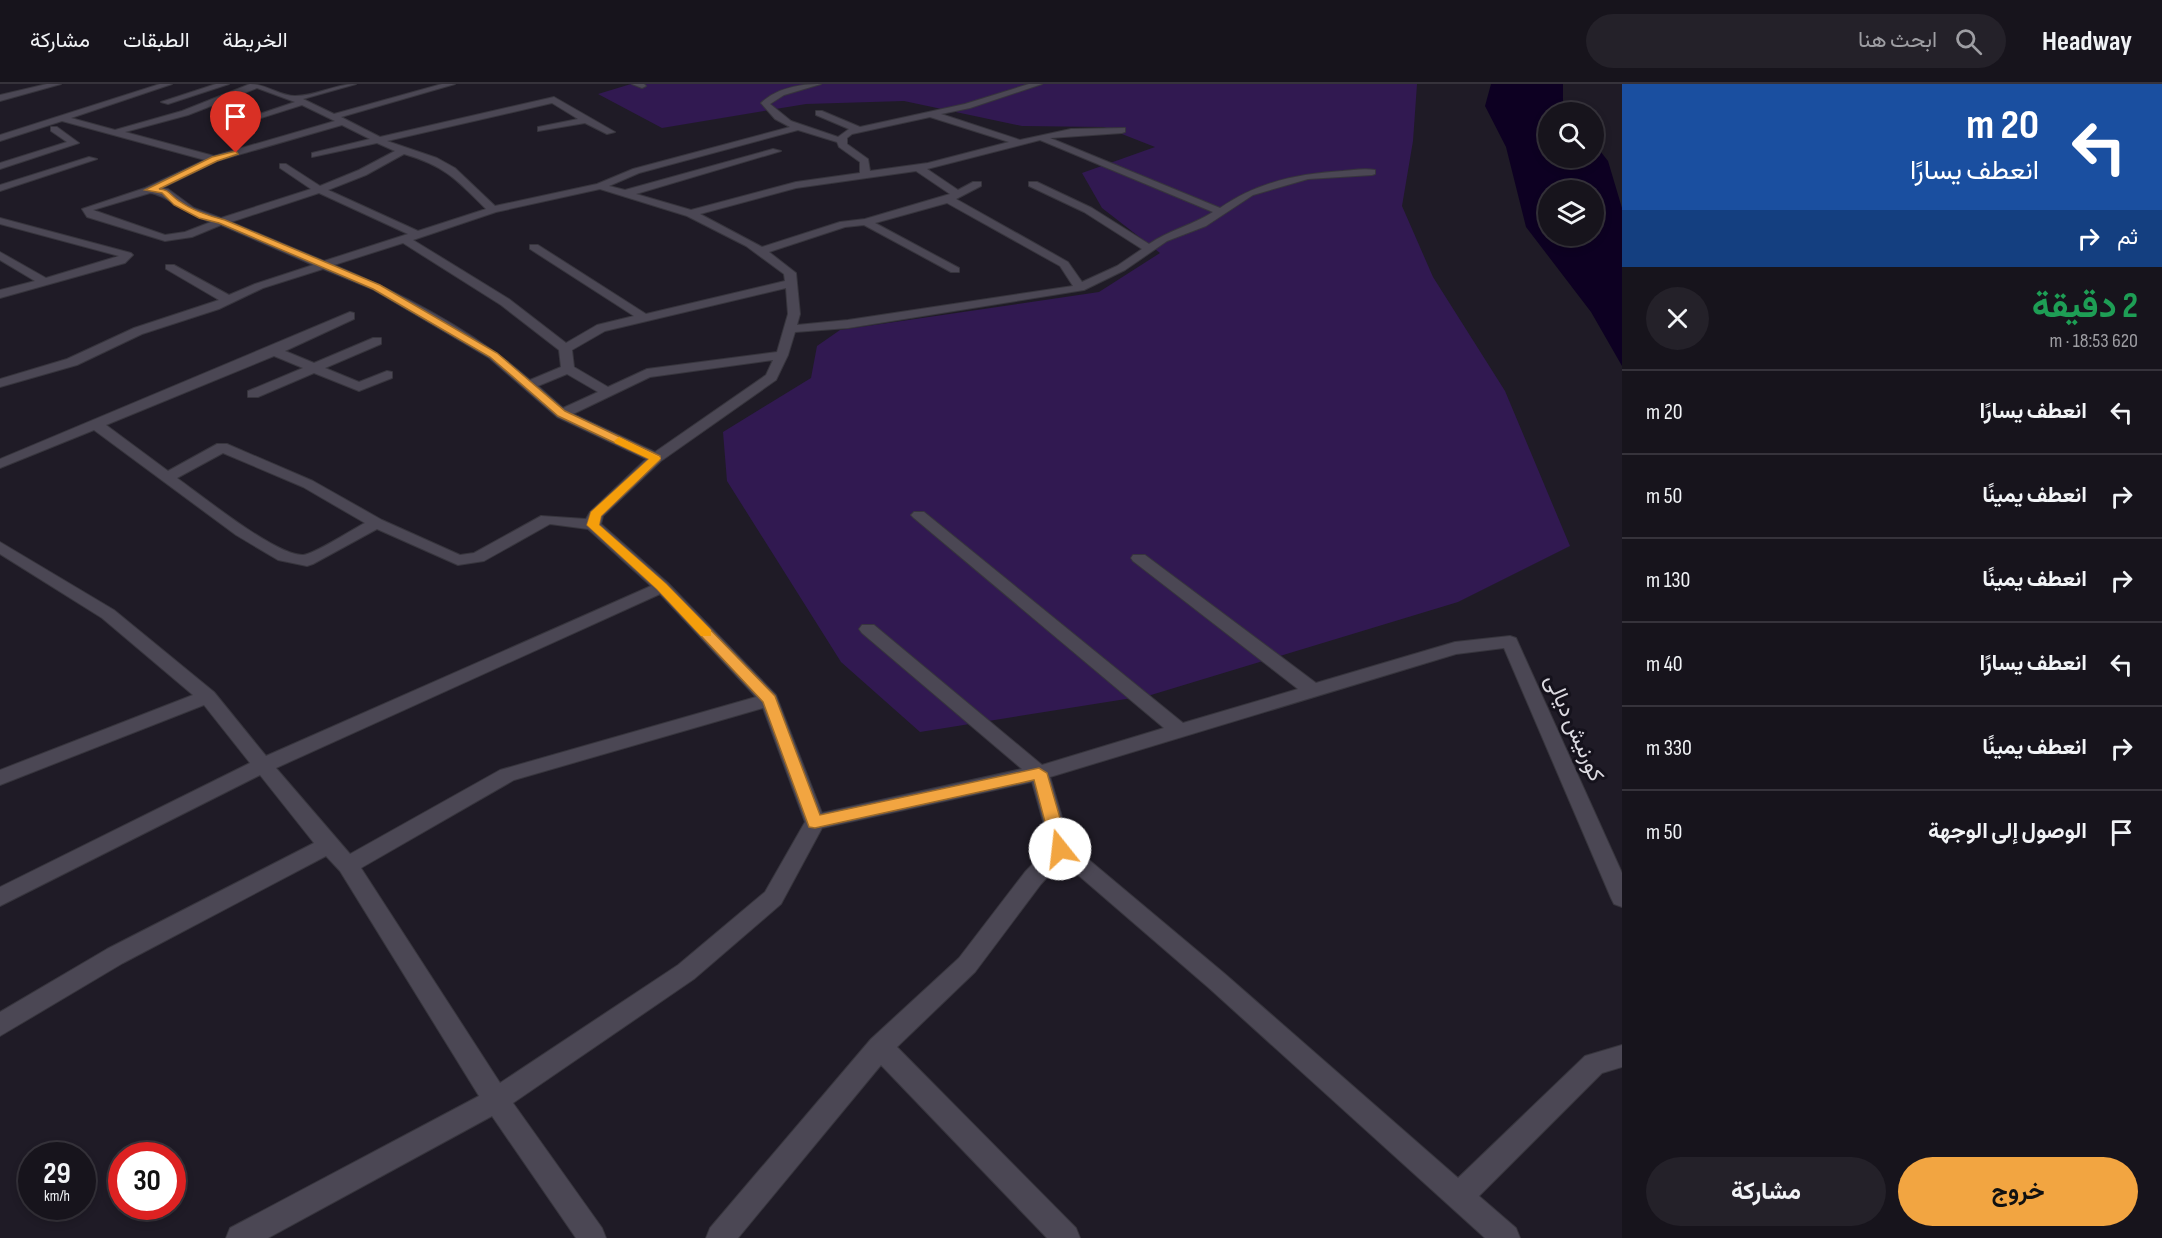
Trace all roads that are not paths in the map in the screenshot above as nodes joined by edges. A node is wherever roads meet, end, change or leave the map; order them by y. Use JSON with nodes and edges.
{"nodes":[{"id":1,"x":57,"y":84,"type":"edge"},
{"id":2,"x":168,"y":84,"type":"edge"},
{"id":3,"x":225,"y":84,"type":"edge"},
{"id":4,"x":352,"y":84,"type":"edge"},
{"id":5,"x":451,"y":84,"type":"edge"},
{"id":6,"x":776,"y":84,"type":"edge"},
{"id":7,"x":817,"y":84,"type":"edge"},
{"id":8,"x":1038,"y":84,"type":"edge"},
{"id":9,"x":256,"y":85,"type":"edge"},
{"id":10,"x":781,"y":93,"type":"junction"},
{"id":11,"x":0,"y":98,"type":"edge"},
{"id":12,"x":298,"y":100,"type":"junction"},
{"id":13,"x":165,"y":102,"type":"dead end"},
{"id":14,"x":819,"y":112,"type":"dead end"},
{"id":15,"x":931,"y":114,"type":"junction"},
{"id":16,"x":61,"y":118,"type":"junction"},
{"id":17,"x":337,"y":119,"type":"junction"},
{"id":18,"x":586,"y":120,"type":"junction"},
{"id":19,"x":245,"y":122,"type":"dead end"},
{"id":20,"x":800,"y":127,"type":"junction"},
{"id":21,"x":54,"y":129,"type":"dead end"},
{"id":22,"x":541,"y":129,"type":"dead end"},
{"id":23,"x":859,"y":130,"type":"junction"},
{"id":24,"x":1122,"y":130,"type":"dead end"},
{"id":25,"x":115,"y":132,"type":"junction"},
{"id":26,"x":610,"y":132,"type":"dead end"},
{"id":27,"x":1039,"y":137,"type":"junction"},
{"id":28,"x":0,"y":138,"type":"edge"},
{"id":29,"x":383,"y":140,"type":"junction"},
{"id":30,"x":840,"y":140,"type":"junction"},
{"id":31,"x":1018,"y":142,"type":"junction"},
{"id":32,"x":404,"y":150,"type":"junction"},
{"id":33,"x":776,"y":152,"type":"dead end"},
{"id":34,"x":315,"y":155,"type":"dead end"},
{"id":35,"x":92,"y":159,"type":"dead end"},
{"id":36,"x":214,"y":159,"type":"junction"},
{"id":37,"x":0,"y":166,"type":"edge"},
{"id":38,"x":284,"y":166,"type":"dead end"},
{"id":39,"x":917,"y":167,"type":"junction"},
{"id":40,"x":1372,"y":172,"type":"dead end"},
{"id":41,"x":865,"y":173,"type":"junction"},
{"id":42,"x":977,"y":184,"type":"dead end"},
{"id":43,"x":1033,"y":184,"type":"dead end"},
{"id":44,"x":600,"y":186,"type":"junction"},
{"id":45,"x":0,"y":188,"type":"edge"},
{"id":46,"x":318,"y":189,"type":"junction"},
{"id":47,"x":149,"y":190,"type":"junction"},
{"id":48,"x":626,"y":193,"type":"junction"},
{"id":49,"x":952,"y":196,"type":"junction"},
{"id":50,"x":493,"y":210,"type":"junction"},
{"id":51,"x":1219,"y":211,"type":"junction"},
{"id":52,"x":691,"y":214,"type":"junction"},
{"id":53,"x":0,"y":221,"type":"edge"},
{"id":54,"x":222,"y":222,"type":"junction"},
{"id":55,"x":866,"y":222,"type":"junction"},
{"id":56,"x":419,"y":235,"type":"junction"},
{"id":57,"x":406,"y":240,"type":"junction"},
{"id":58,"x":534,"y":247,"type":"dead end"},
{"id":59,"x":1150,"y":249,"type":"junction"},
{"id":60,"x":758,"y":252,"type":"junction"},
{"id":61,"x":0,"y":255,"type":"edge"},
{"id":62,"x":325,"y":266,"type":"junction"},
{"id":63,"x":170,"y":267,"type":"dead end"},
{"id":64,"x":955,"y":270,"type":"dead end"},
{"id":65,"x":44,"y":281,"type":"junction"},
{"id":66,"x":790,"y":283,"type":"junction"},
{"id":67,"x":1080,"y":288,"type":"junction"},
{"id":68,"x":0,"y":294,"type":"edge"},
{"id":69,"x":228,"y":300,"type":"junction"},
{"id":70,"x":350,"y":316,"type":"dead end"},
{"id":71,"x":643,"y":317,"type":"junction"},
{"id":72,"x":790,"y":329,"type":"junction"},
{"id":73,"x":377,"y":341,"type":"dead end"},
{"id":74,"x":565,"y":349,"type":"junction"},
{"id":75,"x":274,"y":351,"type":"junction"},
{"id":76,"x":782,"y":355,"type":"junction"},
{"id":77,"x":316,"y":369,"type":"junction"},
{"id":78,"x":568,"y":369,"type":"junction"},
{"id":79,"x":387,"y":375,"type":"dead end"},
{"id":80,"x":0,"y":383,"type":"edge"},
{"id":81,"x":531,"y":384,"type":"junction"},
{"id":82,"x":606,"y":391,"type":"junction"},
{"id":83,"x":253,"y":394,"type":"dead end"},
{"id":84,"x":562,"y":414,"type":"junction"},
{"id":85,"x":96,"y":425,"type":"junction"},
{"id":86,"x":656,"y":458,"type":"junction"},
{"id":87,"x":0,"y":464,"type":"edge"},
{"id":88,"x":169,"y":476,"type":"junction"},
{"id":89,"x":919,"y":515,"type":"dead end"},
{"id":90,"x":376,"y":523,"type":"junction"},
{"id":91,"x":593,"y":525,"type":"junction"},
{"id":92,"x":0,"y":548,"type":"edge"},
{"id":93,"x":1139,"y":558,"type":"dead end"},
{"id":94,"x":662,"y":586,"type":"junction"},
{"id":95,"x":868,"y":629,"type":"dead end"},
{"id":96,"x":1313,"y":691,"type":"junction"},
{"id":97,"x":207,"y":697,"type":"junction"},
{"id":98,"x":770,"y":700,"type":"junction"},
{"id":99,"x":1180,"y":731,"type":"junction"},
{"id":100,"x":261,"y":766,"type":"junction"},
{"id":101,"x":1039,"y":773,"type":"junction"},
{"id":102,"x":0,"y":778,"type":"edge"},
{"id":103,"x":815,"y":822,"type":"junction"},
{"id":104,"x":328,"y":845,"type":"junction"},
{"id":105,"x":1060,"y":849,"type":"junction"},
{"id":106,"x":348,"y":865,"type":"junction"},
{"id":107,"x":0,"y":897,"type":"edge"},
{"id":108,"x":1622,"y":898,"type":"edge"},
{"id":109,"x":0,"y":1025,"type":"edge"},
{"id":110,"x":880,"y":1047,"type":"junction"},
{"id":111,"x":1622,"y":1056,"type":"edge"},
{"id":112,"x":496,"y":1100,"type":"junction"},
{"id":113,"x":1459,"y":1197,"type":"junction"},
{"id":114,"x":240,"y":1238,"type":"edge"},
{"id":115,"x":592,"y":1238,"type":"edge"},
{"id":116,"x":720,"y":1238,"type":"edge"},
{"id":117,"x":1066,"y":1238,"type":"edge"},
{"id":118,"x":1506,"y":1238,"type":"edge"}],
"edges":[{"from":1,"to":11,"type":"street"},
{"from":2,"to":16,"type":"street"},
{"from":3,"to":13,"type":"street"},
{"from":4,"to":12,"type":"street"},
{"from":5,"to":17,"type":"street"},
{"from":6,"to":10,"type":"street"},
{"from":7,"to":10,"type":"street"},
{"from":8,"to":15,"type":"street"},
{"from":9,"to":12,"type":"street"},
{"from":9,"to":25,"type":"street"},
{"from":10,"to":20,"type":"street"},
{"from":12,"to":17,"type":"street"},
{"from":12,"to":19,"type":"street"},
{"from":14,"to":23,"type":"street"},
{"from":15,"to":23,"type":"street"},
{"from":15,"to":31,"type":"street"},
{"from":16,"to":25,"type":"street"},
{"from":16,"to":28,"type":"street"},
{"from":17,"to":29,"type":"street"},
{"from":17,"to":36,"type":"street"},
{"from":18,"to":22,"type":"street"},
{"from":18,"to":26,"type":"street"},
{"from":18,"to":29,"type":"street"},
{"from":20,"to":30,"type":"street"},
{"from":20,"to":44,"type":"street"},
{"from":21,"to":37,"type":"street"},
{"from":23,"to":30,"type":"street"},
{"from":24,"to":27,"type":"street"},
{"from":25,"to":36,"type":"street"},
{"from":27,"to":31,"type":"street"},
{"from":27,"to":51,"type":"street"},
{"from":29,"to":32,"type":"street"},
{"from":29,"to":34,"type":"street"},
{"from":30,"to":41,"type":"street"},
{"from":31,"to":39,"type":"street"},
{"from":32,"to":46,"type":"street"},
{"from":32,"to":50,"type":"street"},
{"from":33,"to":48,"type":"street"},
{"from":35,"to":45,"type":"street"},
{"from":36,"to":47,"type":"street"},
{"from":38,"to":46,"type":"street"},
{"from":39,"to":41,"type":"street"},
{"from":39,"to":49,"type":"street"},
{"from":40,"to":51,"type":"street"},
{"from":41,"to":52,"type":"street"},
{"from":42,"to":49,"type":"street"},
{"from":43,"to":59,"type":"street"},
{"from":44,"to":48,"type":"street"},
{"from":44,"to":50,"type":"street"},
{"from":46,"to":54,"type":"street"},
{"from":46,"to":56,"type":"street"},
{"from":47,"to":54,"type":"street"},
{"from":47,"to":54,"type":"street"},
{"from":48,"to":52,"type":"street"},
{"from":49,"to":55,"type":"street"},
{"from":49,"to":67,"type":"street"},
{"from":50,"to":56,"type":"street"},
{"from":51,"to":59,"type":"street"},
{"from":52,"to":60,"type":"street"},
{"from":53,"to":65,"type":"street"},
{"from":54,"to":62,"type":"street"},
{"from":55,"to":60,"type":"street"},
{"from":55,"to":64,"type":"street"},
{"from":56,"to":57,"type":"street"},
{"from":57,"to":62,"type":"street"},
{"from":57,"to":74,"type":"street"},
{"from":58,"to":71,"type":"street"},
{"from":59,"to":67,"type":"street"},
{"from":60,"to":66,"type":"street"},
{"from":61,"to":65,"type":"street"},
{"from":62,"to":69,"type":"street"},
{"from":62,"to":81,"type":"street"},
{"from":63,"to":69,"type":"street"},
{"from":65,"to":68,"type":"street"},
{"from":66,"to":71,"type":"street"},
{"from":66,"to":72,"type":"street"},
{"from":67,"to":72,"type":"street"},
{"from":69,"to":80,"type":"street"},
{"from":70,"to":75,"type":"street"},
{"from":71,"to":74,"type":"street"},
{"from":72,"to":76,"type":"street"},
{"from":73,"to":77,"type":"street"},
{"from":74,"to":78,"type":"street"},
{"from":75,"to":77,"type":"street"},
{"from":75,"to":85,"type":"street"},
{"from":76,"to":82,"type":"street"},
{"from":76,"to":86,"type":"street"},
{"from":77,"to":79,"type":"street"},
{"from":77,"to":83,"type":"street"},
{"from":78,"to":81,"type":"street"},
{"from":78,"to":82,"type":"street"},
{"from":81,"to":84,"type":"street"},
{"from":82,"to":84,"type":"street"},
{"from":84,"to":86,"type":"street"},
{"from":85,"to":87,"type":"street"},
{"from":85,"to":88,"type":"street"},
{"from":86,"to":91,"type":"street"},
{"from":88,"to":90,"type":"street"},
{"from":88,"to":90,"type":"street"},
{"from":89,"to":99,"type":"street"},
{"from":90,"to":91,"type":"street"},
{"from":91,"to":94,"type":"street"},
{"from":92,"to":97,"type":"street"},
{"from":93,"to":96,"type":"street"},
{"from":94,"to":98,"type":"street"},
{"from":94,"to":100,"type":"street"},
{"from":95,"to":101,"type":"street"},
{"from":96,"to":99,"type":"street"},
{"from":96,"to":108,"type":"street","name":"كورنيش ديالى"},
{"from":97,"to":100,"type":"street"},
{"from":97,"to":102,"type":"street"},
{"from":98,"to":103,"type":"street"},
{"from":98,"to":106,"type":"street"},
{"from":99,"to":101,"type":"street"},
{"from":100,"to":104,"type":"street"},
{"from":100,"to":107,"type":"street"},
{"from":101,"to":103,"type":"street"},
{"from":101,"to":105,"type":"street"},
{"from":103,"to":112,"type":"street"},
{"from":104,"to":106,"type":"street"},
{"from":104,"to":109,"type":"street"},
{"from":105,"to":110,"type":"street"},
{"from":105,"to":113,"type":"street"},
{"from":106,"to":112,"type":"street"},
{"from":110,"to":116,"type":"street"},
{"from":110,"to":117,"type":"street"},
{"from":111,"to":113,"type":"street"},
{"from":112,"to":114,"type":"street"},
{"from":112,"to":115,"type":"street"},
{"from":113,"to":118,"type":"street"}]}
